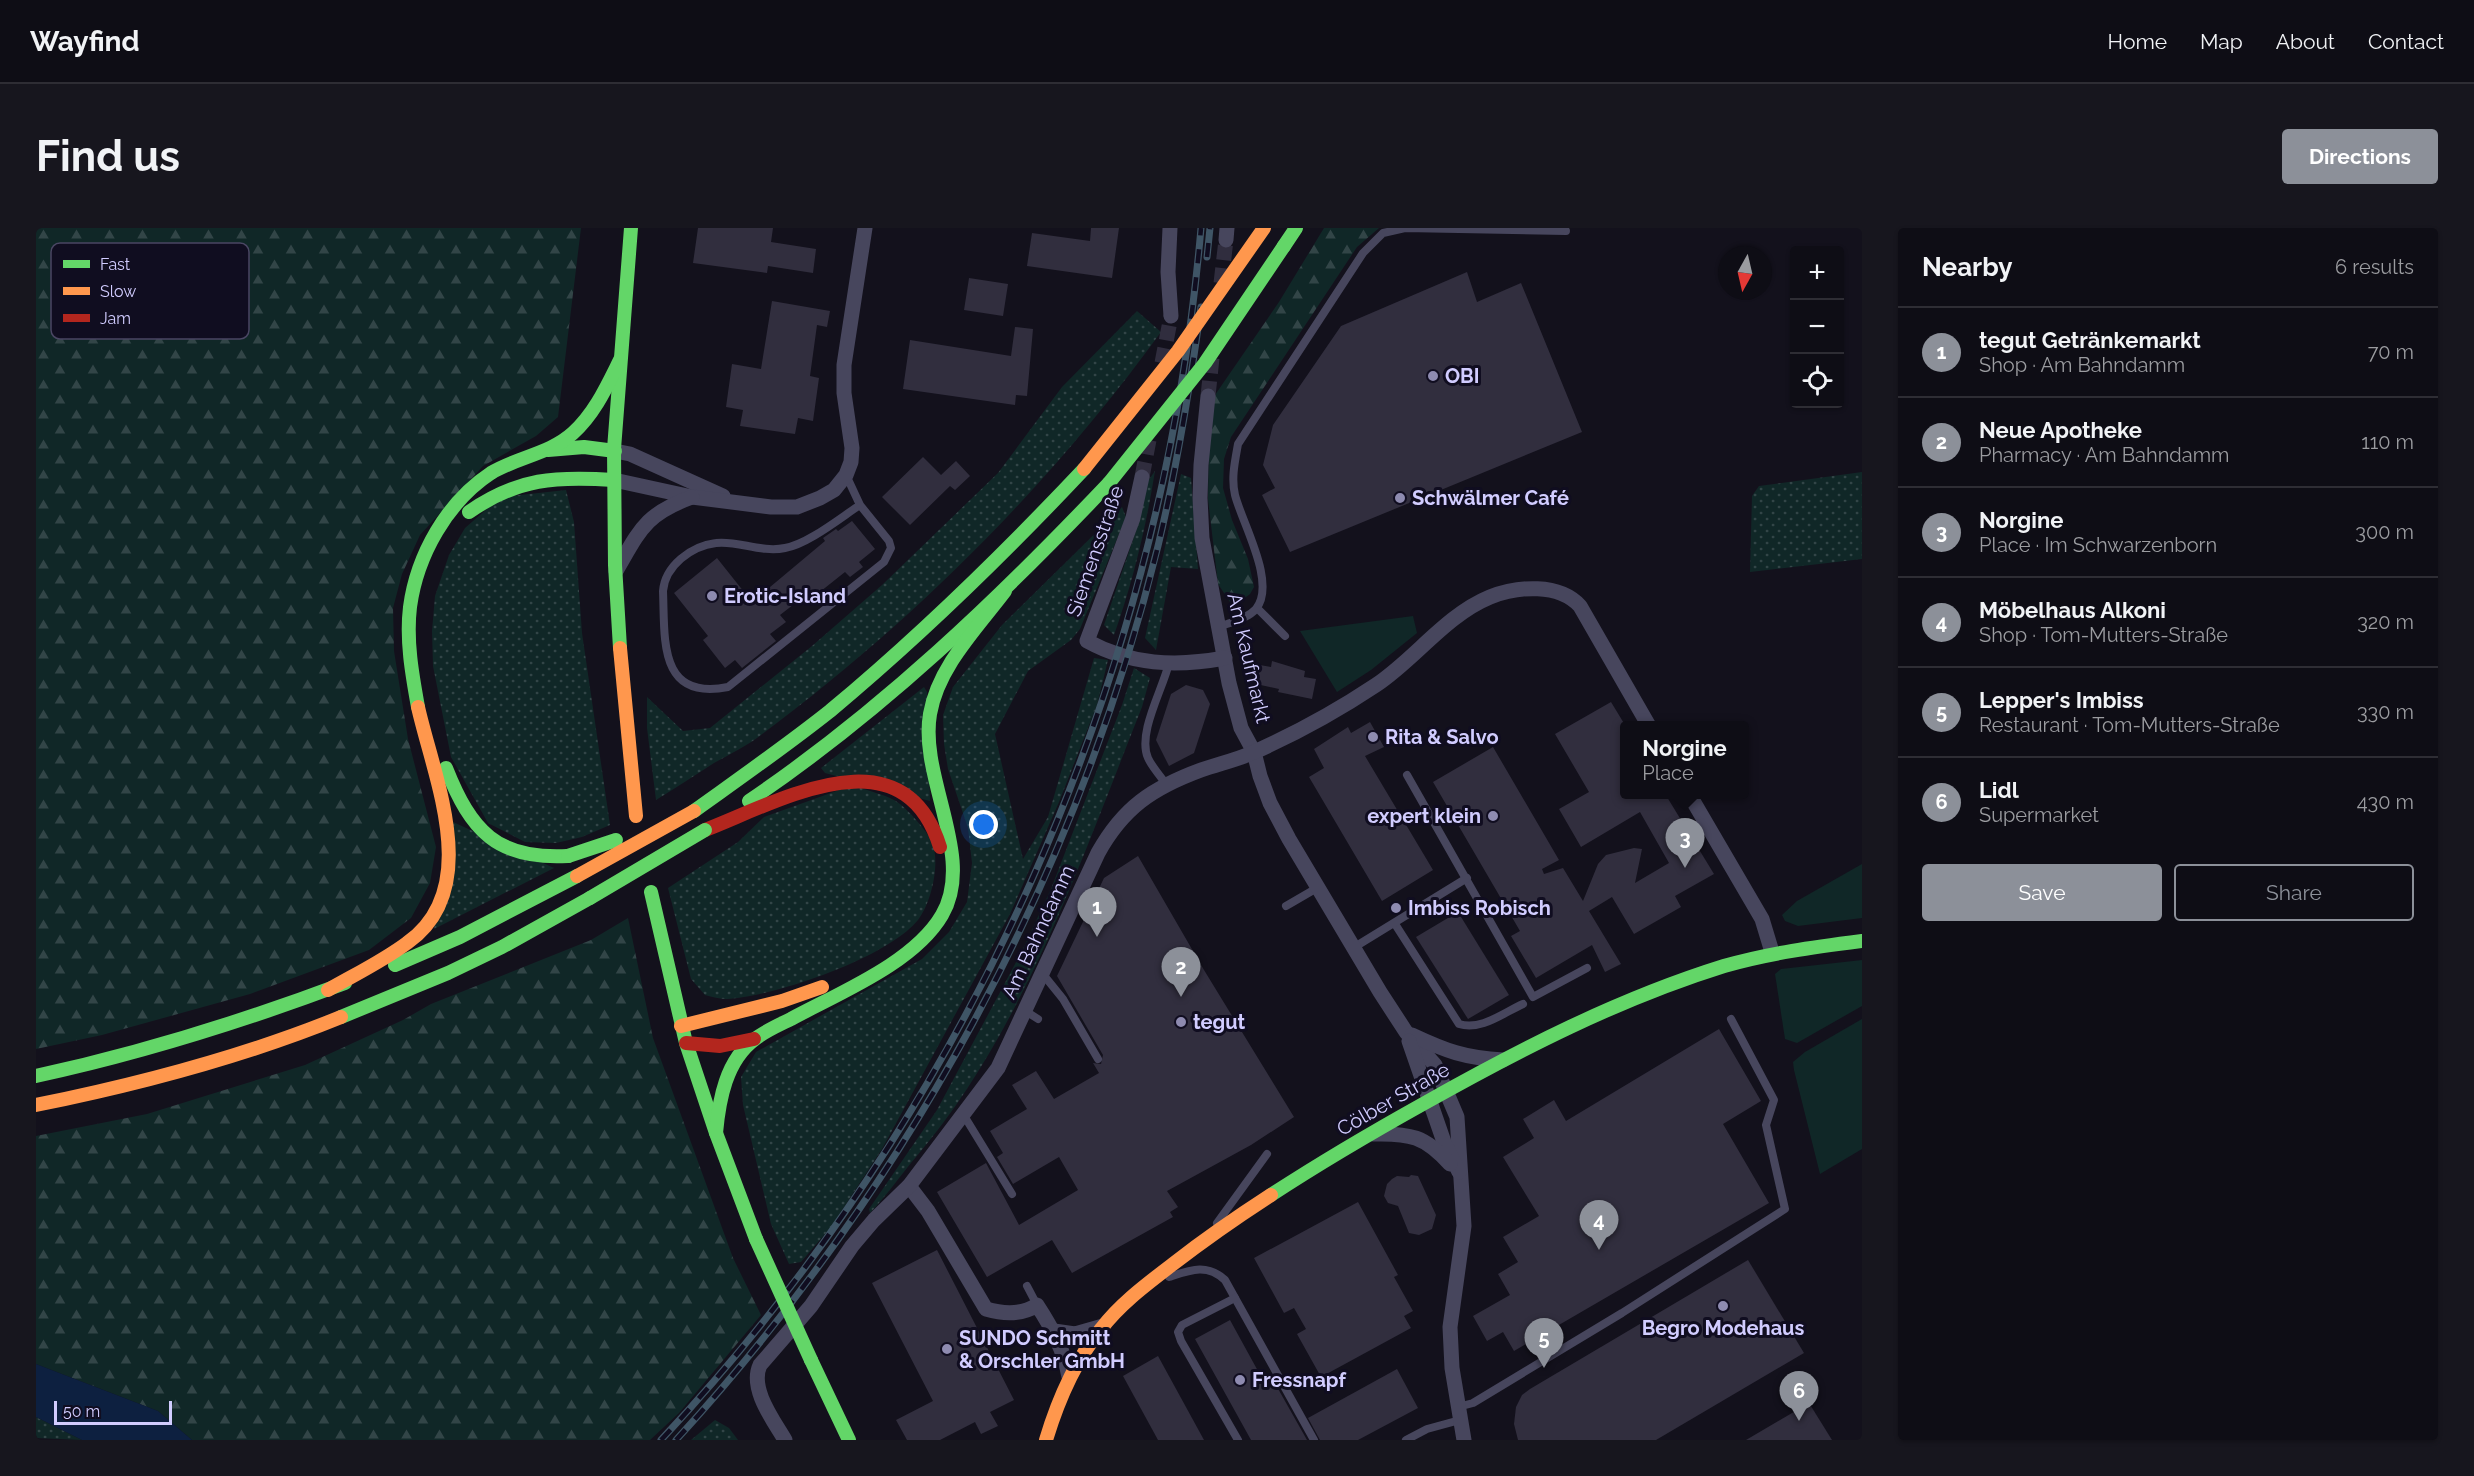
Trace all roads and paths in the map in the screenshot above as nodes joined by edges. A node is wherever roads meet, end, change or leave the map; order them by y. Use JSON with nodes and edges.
{"nodes":[{"id":1,"x":631,"y":228,"type":"edge"},
{"id":2,"x":865,"y":228,"type":"edge"},
{"id":3,"x":1170,"y":228,"type":"edge"},
{"id":4,"x":1264,"y":228,"type":"edge"},
{"id":5,"x":1296,"y":228,"type":"edge"},
{"id":6,"x":1566,"y":231,"type":"dead end"},
{"id":7,"x":1171,"y":316,"type":"tunnel mouth"},
{"id":8,"x":620,"y":360,"type":"junction"},
{"id":9,"x":1208,"y":396,"type":"tunnel mouth"},
{"id":10,"x":544,"y":450,"type":"junction"},
{"id":11,"x":615,"y":451,"type":"junction"},
{"id":12,"x":846,"y":475,"type":"junction"},
{"id":13,"x":1142,"y":477,"type":"tunnel mouth"},
{"id":14,"x":614,"y":480,"type":"junction"},
{"id":15,"x":692,"y":497,"type":"junction"},
{"id":16,"x":740,"y":503,"type":"junction"},
{"id":17,"x":860,"y":505,"type":"junction"},
{"id":18,"x":616,"y":571,"type":"junction"},
{"id":19,"x":1005,"y":591,"type":"junction"},
{"id":20,"x":1257,"y":608,"type":"junction"},
{"id":21,"x":1219,"y":627,"type":"junction"},
{"id":22,"x":1285,"y":636,"type":"dead end"},
{"id":23,"x":1225,"y":658,"type":"junction"},
{"id":24,"x":1169,"y":663,"type":"junction"},
{"id":25,"x":1646,"y":721,"type":"edge"},
{"id":26,"x":1254,"y":752,"type":"junction"},
{"id":27,"x":1407,"y":775,"type":"dead end"},
{"id":28,"x":1167,"y":785,"type":"junction"},
{"id":29,"x":1691,"y":799,"type":"edge"},
{"id":30,"x":636,"y":816,"type":"dead end"},
{"id":31,"x":677,"y":820,"type":"junction"},
{"id":32,"x":705,"y":830,"type":"junction"},
{"id":33,"x":1467,"y":878,"type":"junction"},
{"id":34,"x":1317,"y":888,"type":"junction"},
{"id":35,"x":651,"y":892,"type":"dead end"},
{"id":36,"x":1286,"y":906,"type":"dead end"},
{"id":37,"x":1395,"y":924,"type":"junction"},
{"id":38,"x":1862,"y":941,"type":"edge"},
{"id":39,"x":1353,"y":948,"type":"junction"},
{"id":40,"x":1772,"y":952,"type":"junction"},
{"id":41,"x":1587,"y":968,"type":"dead end"},
{"id":42,"x":1041,"y":973,"type":"junction"},
{"id":43,"x":328,"y":990,"type":"junction"},
{"id":44,"x":1523,"y":1004,"type":"dead end"},
{"id":45,"x":1024,"y":1010,"type":"junction"},
{"id":46,"x":1038,"y":1019,"type":"dead end"},
{"id":47,"x":1731,"y":1019,"type":"dead end"},
{"id":48,"x":681,"y":1026,"type":"junction"},
{"id":49,"x":1406,"y":1032,"type":"junction"},
{"id":50,"x":754,"y":1039,"type":"junction"},
{"id":51,"x":686,"y":1043,"type":"junction"},
{"id":52,"x":1098,"y":1059,"type":"dead end"},
{"id":53,"x":1503,"y":1060,"type":"junction"},
{"id":54,"x":36,"y":1076,"type":"edge"},
{"id":55,"x":1446,"y":1090,"type":"junction"},
{"id":56,"x":1429,"y":1099,"type":"junction"},
{"id":57,"x":36,"y":1105,"type":"edge"},
{"id":58,"x":963,"y":1114,"type":"junction"},
{"id":59,"x":716,"y":1133,"type":"junction"},
{"id":60,"x":1371,"y":1134,"type":"junction"},
{"id":61,"x":1267,"y":1154,"type":"dead end"},
{"id":62,"x":1462,"y":1178,"type":"junction"},
{"id":63,"x":909,"y":1186,"type":"junction"},
{"id":64,"x":1012,"y":1194,"type":"dead end"},
{"id":65,"x":1210,"y":1236,"type":"junction"},
{"id":66,"x":1145,"y":1285,"type":"junction"},
{"id":67,"x":1027,"y":1286,"type":"dead end"},
{"id":68,"x":1235,"y":1298,"type":"junction"},
{"id":69,"x":1037,"y":1305,"type":"junction"},
{"id":70,"x":1103,"y":1326,"type":"junction"},
{"id":71,"x":1054,"y":1331,"type":"junction"},
{"id":72,"x":1069,"y":1377,"type":"junction"},
{"id":73,"x":1459,"y":1414,"type":"junction"},
{"id":74,"x":785,"y":1440,"type":"edge"},
{"id":75,"x":849,"y":1440,"type":"edge"},
{"id":76,"x":1046,"y":1440,"type":"edge"},
{"id":77,"x":1238,"y":1440,"type":"edge"},
{"id":78,"x":1314,"y":1440,"type":"edge"},
{"id":79,"x":1406,"y":1440,"type":"edge"},
{"id":80,"x":1464,"y":1440,"type":"edge"}],
"edges":[{"from":1,"to":8,"type":"main road"},
{"from":2,"to":12,"type":"street"},
{"from":3,"to":7,"type":"street"},
{"from":4,"to":31,"type":"main road","bridge":true},
{"from":5,"to":19,"type":"main road","bridge":true},
{"from":6,"to":20,"type":"lane"},
{"from":8,"to":10,"type":"main road"},
{"from":8,"to":11,"type":"main road"},
{"from":9,"to":21,"type":"street","name":"Am Kaufmarkt"},
{"from":10,"to":11,"type":"main road"},
{"from":10,"to":43,"type":"main road"},
{"from":11,"to":14,"type":"main road"},
{"from":11,"to":16,"type":"street"},
{"from":12,"to":16,"type":"street"},
{"from":12,"to":17,"type":"lane"},
{"from":13,"to":24,"type":"street","name":"Siemensstraße"},
{"from":14,"to":15,"type":"street"},
{"from":14,"to":18,"type":"main road"},
{"from":14,"to":31,"type":"main road","bridge":true},
{"from":15,"to":16,"type":"street"},
{"from":15,"to":18,"type":"street"},
{"from":17,"to":17,"type":"lane"},
{"from":18,"to":30,"type":"main road"},
{"from":19,"to":32,"type":"main road"},
{"from":19,"to":50,"type":"main road"},
{"from":20,"to":21,"type":"lane"},
{"from":20,"to":22,"type":"lane"},
{"from":21,"to":23,"type":"street","name":"Am Kaufmarkt"},
{"from":23,"to":24,"type":"street","name":"Siemensstraße"},
{"from":23,"to":26,"type":"street","name":"Am Kaufmarkt"},
{"from":24,"to":28,"type":"lane"},
{"from":25,"to":26,"type":"street","name":"Am Bahndamm"},
{"from":26,"to":28,"type":"street","name":"Am Bahndamm"},
{"from":26,"to":34,"type":"street","name":"Am Kaufmarkt"},
{"from":27,"to":33,"type":"lane"},
{"from":28,"to":42,"type":"street","name":"Am Bahndamm"},
{"from":29,"to":40,"type":"street"},
{"from":31,"to":43,"type":"main road","bridge":true},
{"from":32,"to":48,"type":"main road"},
{"from":32,"to":57,"type":"main road","bridge":true},
{"from":33,"to":37,"type":"lane"},
{"from":33,"to":41,"type":"lane"},
{"from":34,"to":36,"type":"lane"},
{"from":34,"to":39,"type":"street","name":"Am Kaufmarkt"},
{"from":35,"to":48,"type":"main road"},
{"from":37,"to":39,"type":"lane"},
{"from":37,"to":44,"type":"lane"},
{"from":38,"to":40,"type":"main road","name":"Cölber Straße"},
{"from":39,"to":49,"type":"street","name":"Am Kaufmarkt"},
{"from":40,"to":53,"type":"main road","name":"Cölber Straße"},
{"from":42,"to":45,"type":"street","name":"Am Bahndamm"},
{"from":42,"to":52,"type":"lane"},
{"from":43,"to":54,"type":"main road"},
{"from":45,"to":46,"type":"lane"},
{"from":45,"to":58,"type":"street","name":"Am Bahndamm"},
{"from":47,"to":73,"type":"lane"},
{"from":48,"to":51,"type":"main road"},
{"from":49,"to":53,"type":"street"},
{"from":49,"to":55,"type":"street","name":"Am Kaufmarkt"},
{"from":49,"to":56,"type":"street","name":"Am Kaufmarkt"},
{"from":50,"to":51,"type":"main road"},
{"from":50,"to":59,"type":"main road"},
{"from":51,"to":59,"type":"main road"},
{"from":53,"to":55,"type":"main road","name":"Cölber Straße"},
{"from":55,"to":56,"type":"main road","name":"Cölber Straße"},
{"from":55,"to":62,"type":"street","name":"Am Kaufmarkt"},
{"from":56,"to":60,"type":"main road","name":"Cölber Straße"},
{"from":56,"to":62,"type":"street","name":"Am Kaufmarkt"},
{"from":58,"to":63,"type":"street","name":"Am Bahndamm"},
{"from":58,"to":64,"type":"lane"},
{"from":59,"to":75,"type":"main road","bridge":true},
{"from":60,"to":62,"type":"street"},
{"from":60,"to":65,"type":"main road","name":"Cölber Straße"},
{"from":61,"to":65,"type":"lane"},
{"from":62,"to":73,"type":"street","name":"Am Kaufmarkt"},
{"from":63,"to":69,"type":"street"},
{"from":63,"to":74,"type":"street","name":"Am Bahndamm"},
{"from":65,"to":66,"type":"main road","name":"Cölber Straße"},
{"from":66,"to":68,"type":"lane"},
{"from":66,"to":70,"type":"main road","name":"Cölber Straße"},
{"from":67,"to":69,"type":"lane"},
{"from":68,"to":77,"type":"lane"},
{"from":68,"to":78,"type":"lane"},
{"from":69,"to":71,"type":"street"},
{"from":70,"to":71,"type":"street"},
{"from":70,"to":72,"type":"main road","name":"Cölber Straße"},
{"from":71,"to":72,"type":"street"},
{"from":72,"to":76,"type":"main road","name":"Cölber Straße"},
{"from":73,"to":79,"type":"lane"},
{"from":73,"to":80,"type":"street","name":"Am Kaufmarkt"}]}
